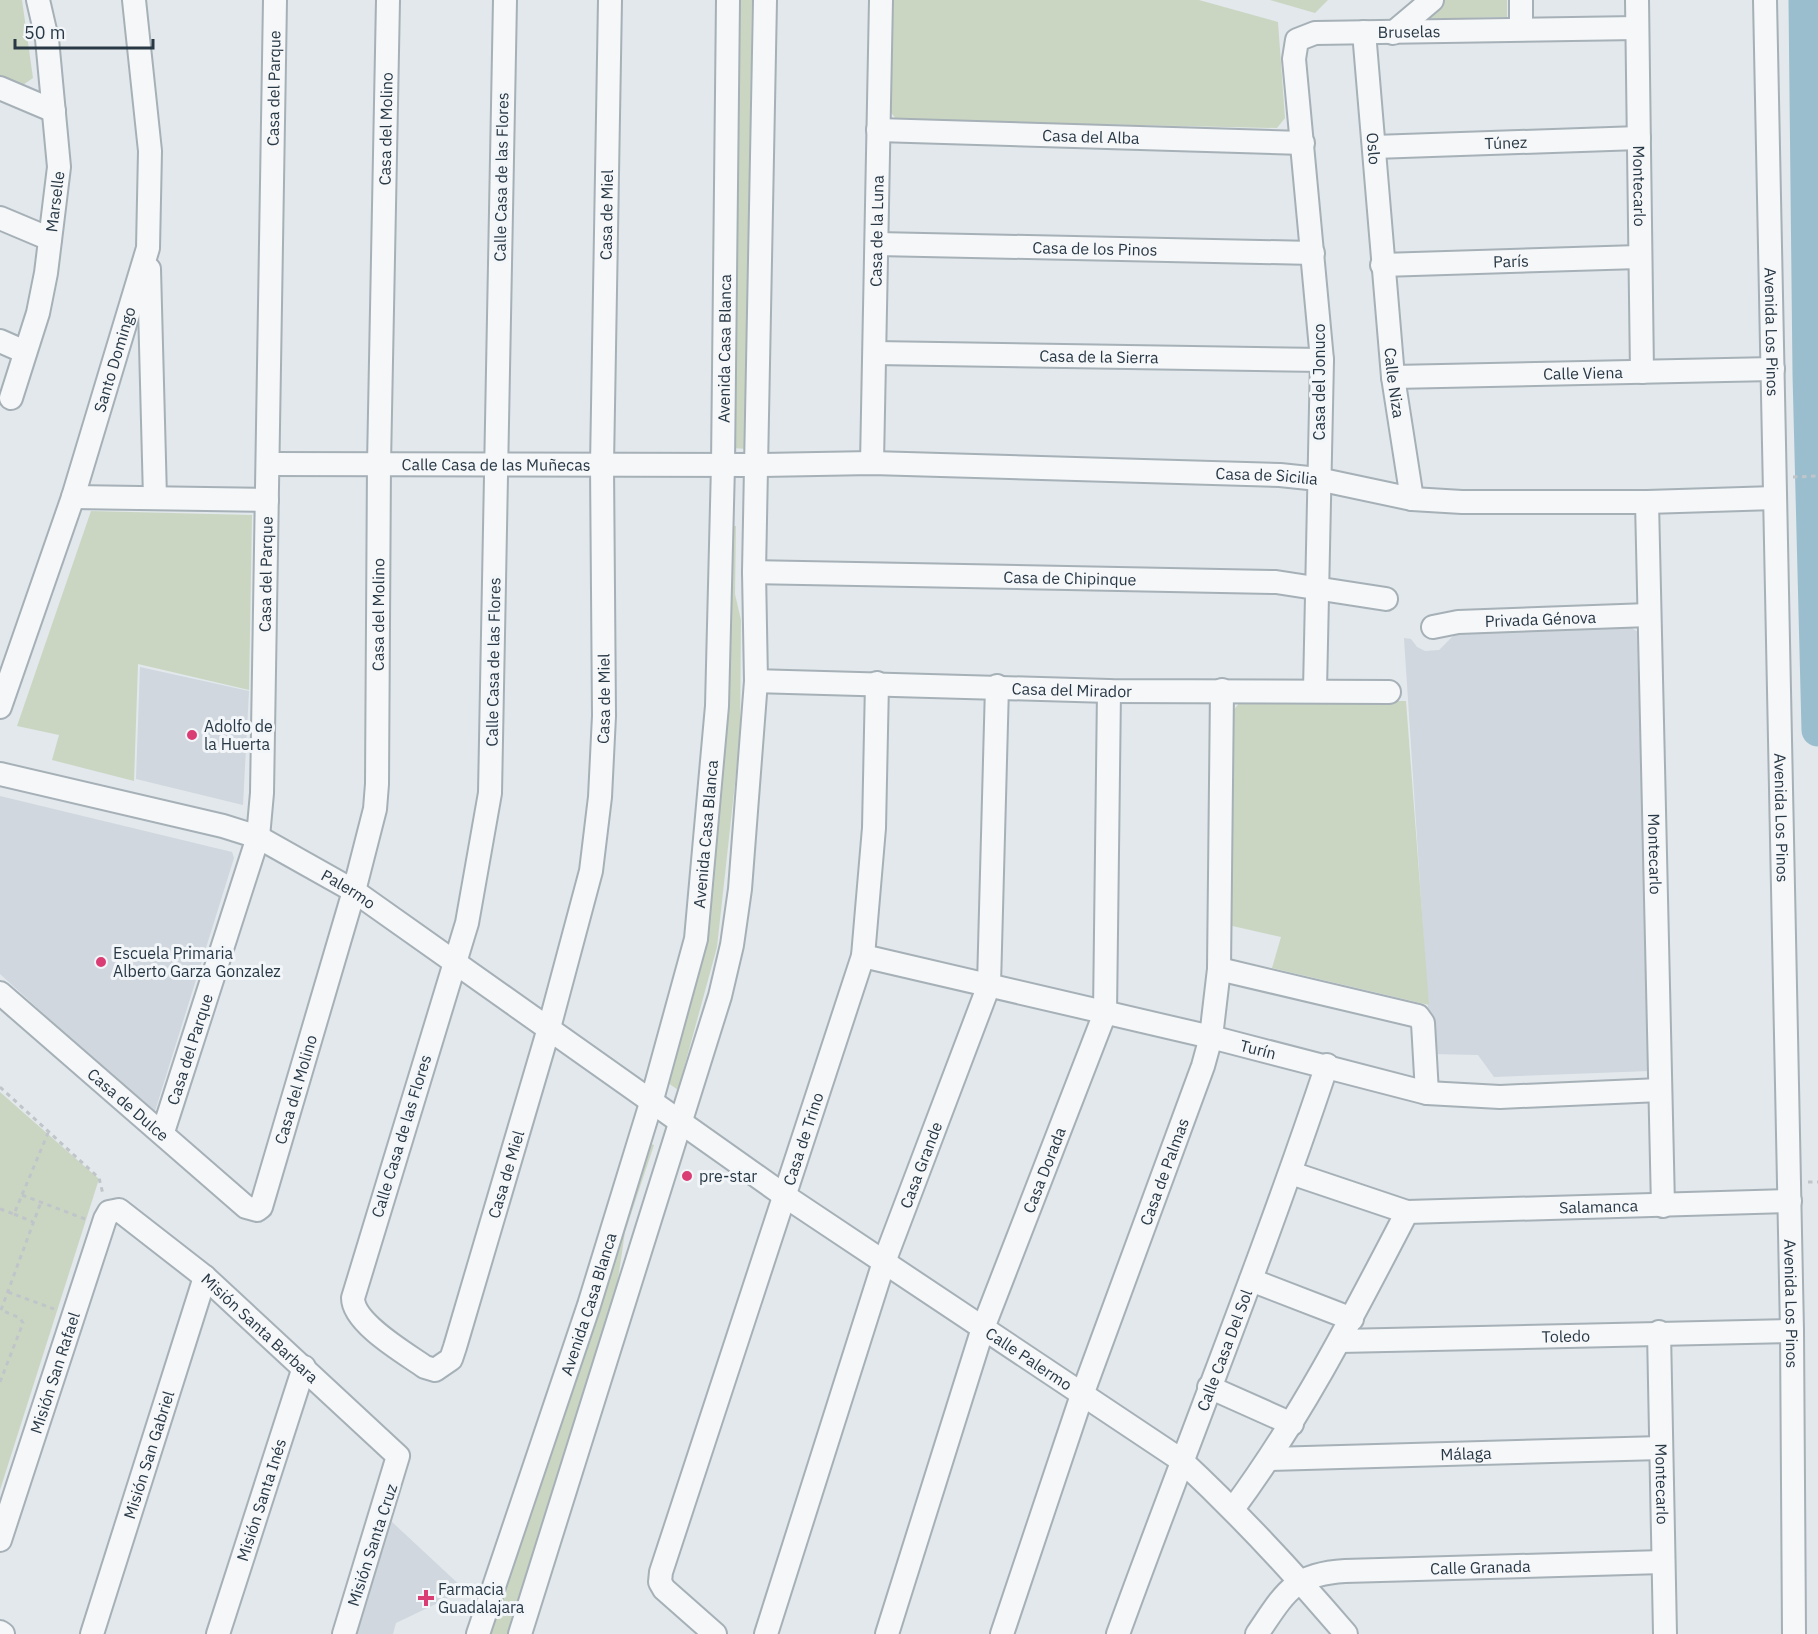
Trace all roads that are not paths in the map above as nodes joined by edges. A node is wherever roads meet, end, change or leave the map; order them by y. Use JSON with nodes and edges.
{"nodes":[{"id":1,"x":38,"y":0,"type":"edge"},
{"id":2,"x":134,"y":0,"type":"edge"},
{"id":3,"x":275,"y":0,"type":"edge"},
{"id":4,"x":388,"y":0,"type":"edge"},
{"id":5,"x":505,"y":0,"type":"edge"},
{"id":6,"x":610,"y":0,"type":"edge"},
{"id":7,"x":728,"y":0,"type":"edge"},
{"id":8,"x":765,"y":0,"type":"edge"},
{"id":9,"x":881,"y":0,"type":"edge"},
{"id":10,"x":1432,"y":0,"type":"edge"},
{"id":11,"x":1521,"y":0,"type":"edge"},
{"id":12,"x":1637,"y":0,"type":"edge"},
{"id":13,"x":1765,"y":0,"type":"edge"},
{"id":14,"x":1521,"y":28,"type":"junction"},
{"id":15,"x":1637,"y":28,"type":"junction"},
{"id":16,"x":1364,"y":32,"type":"junction"},
{"id":17,"x":1393,"y":33,"type":"junction"},
{"id":18,"x":1297,"y":40,"type":"joint"},
{"id":19,"x":0,"y":88,"type":"edge"},
{"id":20,"x":54,"y":111,"type":"junction"},
{"id":21,"x":878,"y":130,"type":"junction"},
{"id":22,"x":1639,"y":138,"type":"junction"},
{"id":23,"x":1304,"y":143,"type":"junction"},
{"id":24,"x":1374,"y":147,"type":"junction"},
{"id":25,"x":0,"y":218,"type":"edge"},
{"id":26,"x":50,"y":239,"type":"junction"},
{"id":27,"x":877,"y":244,"type":"junction"},
{"id":28,"x":148,"y":248,"type":"junction"},
{"id":29,"x":1313,"y":253,"type":"junction"},
{"id":30,"x":1639,"y":257,"type":"junction"},
{"id":31,"x":1382,"y":266,"type":"junction"},
{"id":32,"x":0,"y":341,"type":"edge"},
{"id":33,"x":25,"y":352,"type":"junction"},
{"id":34,"x":875,"y":353,"type":"junction"},
{"id":35,"x":1322,"y":360,"type":"junction"},
{"id":36,"x":1773,"y":369,"type":"junction"},
{"id":37,"x":1642,"y":372,"type":"junction"},
{"id":38,"x":1393,"y":376,"type":"junction"},
{"id":39,"x":11,"y":398,"type":"dead end"},
{"id":40,"x":872,"y":462,"type":"junction"},
{"id":41,"x":268,"y":464,"type":"junction"},
{"id":42,"x":379,"y":464,"type":"junction"},
{"id":43,"x":495,"y":465,"type":"junction"},
{"id":44,"x":602,"y":465,"type":"junction"},
{"id":45,"x":723,"y":465,"type":"junction"},
{"id":46,"x":757,"y":465,"type":"junction"},
{"id":47,"x":1318,"y":479,"type":"junction"},
{"id":48,"x":73,"y":497,"type":"junction"},
{"id":49,"x":155,"y":498,"type":"junction"},
{"id":50,"x":1774,"y":498,"type":"junction"},
{"id":51,"x":1413,"y":499,"type":"junction"},
{"id":52,"x":267,"y":500,"type":"junction"},
{"id":53,"x":1647,"y":502,"type":"junction"},
{"id":54,"x":754,"y":572,"type":"junction"},
{"id":55,"x":1317,"y":590,"type":"junction"},
{"id":56,"x":1386,"y":599,"type":"dead end"},
{"id":57,"x":1649,"y":615,"type":"junction"},
{"id":58,"x":1433,"y":627,"type":"dead end"},
{"id":59,"x":756,"y":681,"type":"junction"},
{"id":60,"x":877,"y":683,"type":"junction"},
{"id":61,"x":997,"y":686,"type":"junction"},
{"id":62,"x":1221,"y":690,"type":"junction"},
{"id":63,"x":1315,"y":690,"type":"junction"},
{"id":64,"x":1109,"y":691,"type":"junction"},
{"id":65,"x":1389,"y":692,"type":"dead end"},
{"id":66,"x":0,"y":707,"type":"edge"},
{"id":67,"x":0,"y":774,"type":"edge"},
{"id":68,"x":258,"y":837,"type":"junction"},
{"id":69,"x":354,"y":891,"type":"junction"},
{"id":70,"x":862,"y":956,"type":"junction"},
{"id":71,"x":453,"y":961,"type":"junction"},
{"id":72,"x":1219,"y":969,"type":"junction"},
{"id":73,"x":989,"y":985,"type":"junction"},
{"id":74,"x":0,"y":993,"type":"edge"},
{"id":75,"x":1105,"y":1013,"type":"junction"},
{"id":76,"x":549,"y":1028,"type":"junction"},
{"id":77,"x":1211,"y":1037,"type":"junction"},
{"id":78,"x":1327,"y":1065,"type":"junction"},
{"id":79,"x":1660,"y":1090,"type":"junction"},
{"id":80,"x":1427,"y":1093,"type":"junction"},
{"id":81,"x":651,"y":1103,"type":"junction"},
{"id":82,"x":679,"y":1122,"type":"junction"},
{"id":83,"x":163,"y":1132,"type":"junction"},
{"id":84,"x":1291,"y":1173,"type":"junction"},
{"id":85,"x":785,"y":1196,"type":"junction"},
{"id":86,"x":1790,"y":1201,"type":"junction"},
{"id":87,"x":1663,"y":1206,"type":"junction"},
{"id":88,"x":257,"y":1210,"type":"joint"},
{"id":89,"x":1407,"y":1212,"type":"junction"},
{"id":90,"x":109,"y":1216,"type":"joint"},
{"id":91,"x":884,"y":1262,"type":"junction"},
{"id":92,"x":205,"y":1277,"type":"junction"},
{"id":93,"x":1251,"y":1280,"type":"junction"},
{"id":94,"x":1352,"y":1319,"type":"junction"},
{"id":95,"x":983,"y":1328,"type":"junction"},
{"id":96,"x":1792,"y":1331,"type":"junction"},
{"id":97,"x":1659,"y":1332,"type":"junction"},
{"id":98,"x":1340,"y":1341,"type":"junction"},
{"id":99,"x":304,"y":1366,"type":"junction"},
{"id":100,"x":435,"y":1370,"type":"joint"},
{"id":101,"x":1209,"y":1387,"type":"junction"},
{"id":102,"x":1082,"y":1395,"type":"junction"},
{"id":103,"x":1292,"y":1424,"type":"junction"},
{"id":104,"x":1661,"y":1448,"type":"junction"},
{"id":105,"x":398,"y":1456,"type":"joint"},
{"id":106,"x":1270,"y":1458,"type":"junction"},
{"id":107,"x":1181,"y":1460,"type":"junction"},
{"id":108,"x":1233,"y":1509,"type":"junction"},
{"id":109,"x":0,"y":1540,"type":"edge"},
{"id":110,"x":1663,"y":1562,"type":"junction"},
{"id":111,"x":1300,"y":1580,"type":"junction"},
{"id":112,"x":92,"y":1634,"type":"edge"},
{"id":113,"x":218,"y":1634,"type":"edge"},
{"id":114,"x":344,"y":1634,"type":"edge"},
{"id":115,"x":478,"y":1634,"type":"edge"},
{"id":116,"x":520,"y":1634,"type":"edge"},
{"id":117,"x":715,"y":1634,"type":"edge"},
{"id":118,"x":766,"y":1634,"type":"edge"},
{"id":119,"x":887,"y":1634,"type":"edge"},
{"id":120,"x":1002,"y":1634,"type":"edge"},
{"id":121,"x":1118,"y":1634,"type":"edge"},
{"id":122,"x":1257,"y":1634,"type":"edge"},
{"id":123,"x":1346,"y":1634,"type":"edge"},
{"id":124,"x":1665,"y":1634,"type":"edge"},
{"id":125,"x":1794,"y":1634,"type":"edge"}],
"edges":[{"from":1,"to":20,"type":"street","name":"Marselle"},
{"from":2,"to":28,"type":"street","name":"Santo Domingo"},
{"from":3,"to":41,"type":"street","name":"Casa del Parque"},
{"from":4,"to":42,"type":"street","name":"Casa del Molino"},
{"from":5,"to":43,"type":"street","name":"Calle Casa de las Flores"},
{"from":6,"to":44,"type":"street","name":"Casa de Miel"},
{"from":7,"to":45,"type":"street","name":"Avenida Casa Blanca"},
{"from":8,"to":46,"type":"street","name":"Avenida Casa Blanca"},
{"from":9,"to":21,"type":"street","name":"Casa de la Luna"},
{"from":10,"to":17,"type":"street"},
{"from":11,"to":14,"type":"street"},
{"from":12,"to":15,"type":"street","name":"Montecarlo"},
{"from":13,"to":36,"type":"street","name":"Avenida Los Pinos"},
{"from":14,"to":15,"type":"street","name":"Bruselas"},
{"from":14,"to":17,"type":"street","name":"Bruselas"},
{"from":15,"to":22,"type":"street","name":"Montecarlo"},
{"from":16,"to":17,"type":"street","name":"Bruselas"},
{"from":16,"to":18,"type":"street","name":"Bruselas"},
{"from":16,"to":24,"type":"street","name":"Oslo"},
{"from":18,"to":23,"type":"street","name":"Casa del Jonuco"},
{"from":19,"to":20,"type":"street"},
{"from":20,"to":26,"type":"street","name":"Marselle"},
{"from":21,"to":23,"type":"street","name":"Casa del Alba"},
{"from":21,"to":27,"type":"street","name":"Casa de la Luna"},
{"from":22,"to":24,"type":"street","name":"Túnez"},
{"from":22,"to":30,"type":"street","name":"Montecarlo"},
{"from":23,"to":29,"type":"street","name":"Casa del Jonuco"},
{"from":24,"to":31,"type":"street","name":"Oslo"},
{"from":25,"to":26,"type":"street"},
{"from":26,"to":33,"type":"street","name":"Marselle"},
{"from":27,"to":29,"type":"street","name":"Casa de los Pinos"},
{"from":27,"to":34,"type":"street","name":"Casa de la Luna"},
{"from":28,"to":48,"type":"street","name":"Santo Domingo"},
{"from":28,"to":49,"type":"street"},
{"from":29,"to":35,"type":"street","name":"Casa del Jonuco"},
{"from":30,"to":31,"type":"street","name":"París"},
{"from":30,"to":37,"type":"street","name":"Montecarlo"},
{"from":31,"to":38,"type":"street","name":"Calle Niza"},
{"from":32,"to":33,"type":"street"},
{"from":33,"to":39,"type":"street","name":"Marselle"},
{"from":34,"to":35,"type":"street","name":"Casa de la Sierra"},
{"from":34,"to":40,"type":"street","name":"Casa de la Luna"},
{"from":35,"to":47,"type":"street","name":"Casa del Jonuco"},
{"from":36,"to":37,"type":"street","name":"Calle Viena"},
{"from":36,"to":50,"type":"street","name":"Avenida Los Pinos"},
{"from":37,"to":38,"type":"street","name":"Calle Viena"},
{"from":38,"to":51,"type":"street","name":"Calle Niza"},
{"from":40,"to":46,"type":"street","name":"Casa de Sicilia"},
{"from":40,"to":47,"type":"street","name":"Casa de Sicilia"},
{"from":41,"to":42,"type":"street","name":"Calle Casa de las Muñecas"},
{"from":41,"to":52,"type":"street","name":"Casa del Parque"},
{"from":42,"to":43,"type":"street","name":"Calle Casa de las Muñecas"},
{"from":42,"to":69,"type":"street","name":"Casa del Molino"},
{"from":43,"to":44,"type":"street","name":"Calle Casa de las Muñecas"},
{"from":43,"to":71,"type":"street","name":"Calle Casa de las Flores"},
{"from":44,"to":45,"type":"street","name":"Calle Casa de las Muñecas"},
{"from":44,"to":76,"type":"street","name":"Casa de Miel"},
{"from":45,"to":46,"type":"street","name":"Calle Casa de las Muñecas"},
{"from":45,"to":81,"type":"street","name":"Avenida Casa Blanca"},
{"from":46,"to":54,"type":"street","name":"Avenida Casa Blanca"},
{"from":47,"to":51,"type":"street","name":"Casa de Sicilia"},
{"from":47,"to":55,"type":"street","name":"Casa del Jonuco"},
{"from":48,"to":49,"type":"street"},
{"from":48,"to":66,"type":"street","name":"Santo Domingo"},
{"from":49,"to":52,"type":"street"},
{"from":50,"to":53,"type":"street","name":"Casa de Sicilia"},
{"from":50,"to":86,"type":"street","name":"Avenida Los Pinos"},
{"from":51,"to":53,"type":"street","name":"Casa de Sicilia"},
{"from":52,"to":68,"type":"street","name":"Casa del Parque"},
{"from":53,"to":57,"type":"street","name":"Montecarlo"},
{"from":54,"to":55,"type":"street","name":"Casa de Chipinque"},
{"from":54,"to":59,"type":"street","name":"Avenida Casa Blanca"},
{"from":55,"to":56,"type":"street","name":"Casa de Chipinque"},
{"from":55,"to":63,"type":"street","name":"Casa del Jonuco"},
{"from":57,"to":58,"type":"street","name":"Privada Génova"},
{"from":57,"to":79,"type":"street","name":"Montecarlo"},
{"from":59,"to":60,"type":"street","name":"Casa del Mirador"},
{"from":59,"to":82,"type":"street","name":"Avenida Casa Blanca"},
{"from":60,"to":61,"type":"street","name":"Casa del Mirador"},
{"from":60,"to":70,"type":"street","name":"Casa de Trino"},
{"from":61,"to":64,"type":"street","name":"Casa del Mirador"},
{"from":61,"to":73,"type":"street","name":"Casa Grande"},
{"from":62,"to":63,"type":"street","name":"Casa del Mirador"},
{"from":62,"to":64,"type":"street","name":"Casa del Mirador"},
{"from":62,"to":72,"type":"street","name":"Casa de Palmas"},
{"from":63,"to":65,"type":"street","name":"Casa del Mirador"},
{"from":64,"to":75,"type":"street","name":"Casa Dorada"},
{"from":67,"to":68,"type":"street","name":"Palermo"},
{"from":68,"to":69,"type":"street","name":"Palermo"},
{"from":68,"to":83,"type":"street","name":"Casa del Parque"},
{"from":69,"to":71,"type":"street","name":"Palermo"},
{"from":69,"to":88,"type":"street","name":"Casa del Molino"},
{"from":70,"to":73,"type":"street","name":"Turín"},
{"from":70,"to":85,"type":"street","name":"Casa de Trino"},
{"from":71,"to":76,"type":"street","name":"Palermo"},
{"from":71,"to":100,"type":"street","name":"Calle Casa de las Flores"},
{"from":72,"to":77,"type":"street","name":"Casa de Palmas"},
{"from":72,"to":80,"type":"street"},
{"from":73,"to":75,"type":"street","name":"Turín"},
{"from":73,"to":91,"type":"street","name":"Casa Grande"},
{"from":74,"to":83,"type":"street","name":"Casa de Dulce"},
{"from":75,"to":77,"type":"street","name":"Turín"},
{"from":75,"to":95,"type":"street","name":"Casa Dorada"},
{"from":76,"to":81,"type":"street","name":"Palermo"},
{"from":76,"to":100,"type":"street","name":"Casa de Miel"},
{"from":77,"to":78,"type":"street","name":"Turín"},
{"from":77,"to":102,"type":"street","name":"Casa de Palmas"},
{"from":78,"to":80,"type":"street","name":"Turín"},
{"from":78,"to":84,"type":"street","name":"Calle Casa Del Sol"},
{"from":79,"to":80,"type":"street","name":"Turín"},
{"from":79,"to":87,"type":"street","name":"Montecarlo"},
{"from":81,"to":82,"type":"street","name":"Palermo"},
{"from":81,"to":115,"type":"street","name":"Avenida Casa Blanca"},
{"from":82,"to":85,"type":"street","name":"Calle Palermo"},
{"from":82,"to":116,"type":"street","name":"Avenida Casa Blanca"},
{"from":83,"to":88,"type":"street","name":"Casa de Dulce"},
{"from":84,"to":89,"type":"street","name":"Salamanca"},
{"from":84,"to":93,"type":"street","name":"Calle Casa Del Sol"},
{"from":85,"to":91,"type":"street","name":"Calle Palermo"},
{"from":85,"to":117,"type":"street","name":"Casa de Trino"},
{"from":86,"to":87,"type":"street","name":"Salamanca"},
{"from":86,"to":96,"type":"street","name":"Avenida Los Pinos"},
{"from":87,"to":89,"type":"street","name":"Salamanca"},
{"from":89,"to":94,"type":"street"},
{"from":90,"to":92,"type":"street","name":"Misión Santa Barbara"},
{"from":90,"to":109,"type":"street","name":"Misión San Rafael"},
{"from":91,"to":95,"type":"street","name":"Calle Palermo"},
{"from":91,"to":118,"type":"street","name":"Casa Grande"},
{"from":92,"to":99,"type":"street","name":"Misión Santa Barbara"},
{"from":92,"to":112,"type":"street","name":"Misión San Gabriel"},
{"from":93,"to":94,"type":"street"},
{"from":93,"to":101,"type":"street","name":"Calle Casa Del Sol"},
{"from":94,"to":98,"type":"street"},
{"from":95,"to":102,"type":"street","name":"Calle Palermo"},
{"from":95,"to":119,"type":"street","name":"Casa Dorada"},
{"from":96,"to":97,"type":"street","name":"Toledo"},
{"from":96,"to":125,"type":"street","name":"Avenida Los Pinos"},
{"from":97,"to":98,"type":"street","name":"Toledo"},
{"from":97,"to":104,"type":"street","name":"Montecarlo"},
{"from":98,"to":103,"type":"street"},
{"from":99,"to":105,"type":"street","name":"Misión Santa Barbara"},
{"from":99,"to":113,"type":"street","name":"Misión Santa Inés"},
{"from":101,"to":103,"type":"street"},
{"from":101,"to":107,"type":"street","name":"Calle Casa Del Sol"},
{"from":102,"to":107,"type":"street","name":"Calle Palermo"},
{"from":102,"to":120,"type":"street","name":"Casa de Palmas"},
{"from":103,"to":106,"type":"street"},
{"from":104,"to":106,"type":"street","name":"Málaga"},
{"from":104,"to":110,"type":"street","name":"Montecarlo"},
{"from":105,"to":114,"type":"street","name":"Misión Santa Cruz"},
{"from":106,"to":108,"type":"street"},
{"from":107,"to":108,"type":"street","name":"Calle Palermo"},
{"from":107,"to":121,"type":"street","name":"Calle Casa Del Sol"},
{"from":108,"to":111,"type":"street","name":"Calle Palermo"},
{"from":110,"to":111,"type":"street","name":"Calle Granada"},
{"from":110,"to":124,"type":"street","name":"Montecarlo"},
{"from":111,"to":122,"type":"street"},
{"from":111,"to":123,"type":"street","name":"Calle Palermo"}]}
